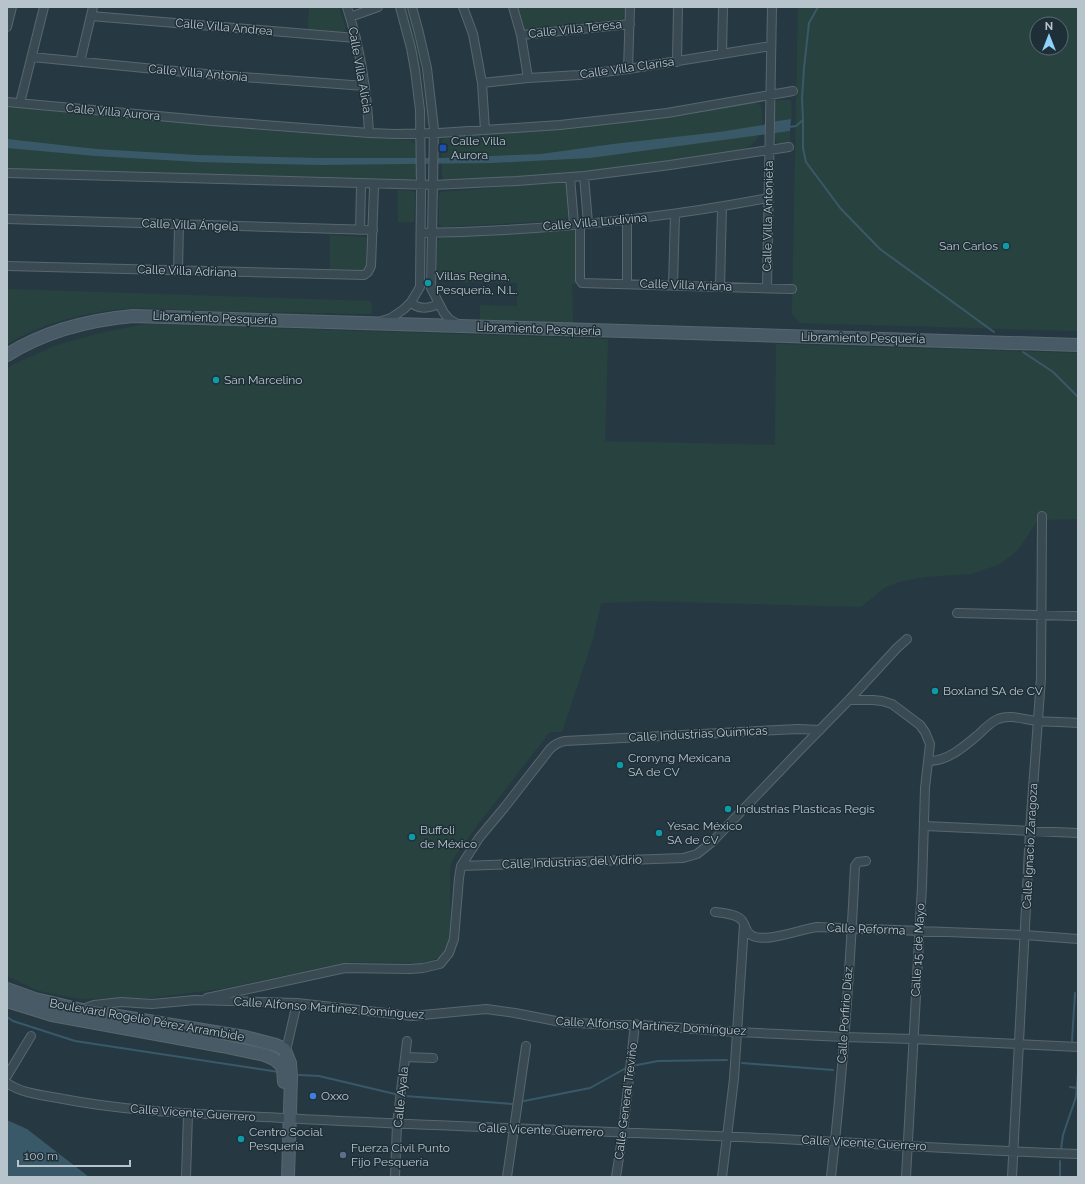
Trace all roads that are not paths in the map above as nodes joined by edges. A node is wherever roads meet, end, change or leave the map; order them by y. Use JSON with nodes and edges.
{"nodes":[{"id":1,"x":12,"y":7,"type":"edge"},
{"id":2,"x":44,"y":7,"type":"edge"},
{"id":3,"x":94,"y":7,"type":"edge"},
{"id":4,"x":347,"y":7,"type":"edge"},
{"id":5,"x":378,"y":7,"type":"edge"},
{"id":6,"x":400,"y":7,"type":"edge"},
{"id":7,"x":412,"y":7,"type":"edge"},
{"id":8,"x":463,"y":7,"type":"edge"},
{"id":9,"x":513,"y":7,"type":"edge"},
{"id":10,"x":630,"y":7,"type":"edge"},
{"id":11,"x":678,"y":7,"type":"edge"},
{"id":12,"x":723,"y":7,"type":"edge"},
{"id":13,"x":772,"y":7,"type":"edge"},
{"id":14,"x":91,"y":16,"type":"junction"},
{"id":15,"x":350,"y":17,"type":"junction"},
{"id":16,"x":630,"y":24,"type":"junction"},
{"id":17,"x":7,"y":27,"type":"edge"},
{"id":18,"x":521,"y":35,"type":"junction"},
{"id":19,"x":356,"y":38,"type":"junction"},
{"id":20,"x":771,"y":46,"type":"junction"},
{"id":21,"x":722,"y":54,"type":"junction"},
{"id":22,"x":32,"y":57,"type":"junction"},
{"id":23,"x":80,"y":62,"type":"junction"},
{"id":24,"x":677,"y":62,"type":"junction"},
{"id":25,"x":628,"y":69,"type":"junction"},
{"id":26,"x":528,"y":78,"type":"junction"},
{"id":27,"x":482,"y":83,"type":"junction"},
{"id":28,"x":365,"y":86,"type":"junction"},
{"id":29,"x":792,"y":91,"type":"dead end"},
{"id":30,"x":770,"y":96,"type":"junction"},
{"id":31,"x":7,"y":102,"type":"edge"},
{"id":32,"x":20,"y":103,"type":"junction"},
{"id":33,"x":485,"y":130,"type":"junction"},
{"id":34,"x":369,"y":133,"type":"junction"},
{"id":35,"x":428,"y":133,"type":"junction"},
{"id":36,"x":789,"y":147,"type":"dead end"},
{"id":37,"x":769,"y":149,"type":"junction"},
{"id":38,"x":7,"y":172,"type":"edge"},
{"id":39,"x":584,"y":176,"type":"junction"},
{"id":40,"x":570,"y":177,"type":"junction"},
{"id":41,"x":368,"y":184,"type":"junction"},
{"id":42,"x":427,"y":185,"type":"junction"},
{"id":43,"x":768,"y":198,"type":"junction"},
{"id":44,"x":722,"y":207,"type":"junction"},
{"id":45,"x":675,"y":214,"type":"junction"},
{"id":46,"x":7,"y":219,"type":"edge"},
{"id":47,"x":627,"y":219,"type":"junction"},
{"id":48,"x":179,"y":224,"type":"junction"},
{"id":49,"x":581,"y":224,"type":"junction"},
{"id":50,"x":360,"y":230,"type":"junction"},
{"id":51,"x":373,"y":230,"type":"junction"},
{"id":52,"x":421,"y":233,"type":"junction"},
{"id":53,"x":432,"y":233,"type":"junction"},
{"id":54,"x":7,"y":266,"type":"edge"},
{"id":55,"x":178,"y":271,"type":"junction"},
{"id":56,"x":627,"y":283,"type":"junction"},
{"id":57,"x":673,"y":285,"type":"junction"},
{"id":58,"x":720,"y":286,"type":"junction"},
{"id":59,"x":767,"y":288,"type":"junction"},
{"id":60,"x":792,"y":289,"type":"dead end"},
{"id":61,"x":414,"y":298,"type":"junction"},
{"id":62,"x":436,"y":299,"type":"junction"},
{"id":63,"x":403,"y":310,"type":"junction"},
{"id":64,"x":444,"y":313,"type":"junction"},
{"id":65,"x":374,"y":323,"type":"junction"},
{"id":66,"x":414,"y":325,"type":"junction"},
{"id":67,"x":431,"y":325,"type":"junction"},
{"id":68,"x":461,"y":326,"type":"junction"},
{"id":69,"x":1078,"y":345,"type":"edge"},
{"id":70,"x":7,"y":355,"type":"edge"},
{"id":71,"x":1042,"y":516,"type":"dead end"},
{"id":72,"x":957,"y":613,"type":"dead end"},
{"id":73,"x":1042,"y":616,"type":"junction"},
{"id":74,"x":1078,"y":616,"type":"edge"},
{"id":75,"x":908,"y":639,"type":"dead end"},
{"id":76,"x":849,"y":700,"type":"junction"},
{"id":77,"x":1038,"y":721,"type":"junction"},
{"id":78,"x":1078,"y":723,"type":"edge"},
{"id":79,"x":820,"y":730,"type":"junction"},
{"id":80,"x":929,"y":762,"type":"junction"},
{"id":81,"x":925,"y":826,"type":"junction"},
{"id":82,"x":1030,"y":830,"type":"junction"},
{"id":83,"x":1078,"y":833,"type":"edge"},
{"id":84,"x":866,"y":861,"type":"dead end"},
{"id":85,"x":461,"y":866,"type":"junction"},
{"id":86,"x":715,"y":912,"type":"dead end"},
{"id":87,"x":744,"y":924,"type":"junction"},
{"id":88,"x":852,"y":928,"type":"junction"},
{"id":89,"x":920,"y":931,"type":"junction"},
{"id":90,"x":1025,"y":935,"type":"junction"},
{"id":91,"x":1078,"y":939,"type":"edge"},
{"id":92,"x":7,"y":988,"type":"edge"},
{"id":93,"x":195,"y":1000,"type":"junction"},
{"id":94,"x":7,"y":1001,"type":"edge"},
{"id":95,"x":297,"y":1004,"type":"junction"},
{"id":96,"x":81,"y":1015,"type":"junction"},
{"id":97,"x":635,"y":1024,"type":"junction"},
{"id":98,"x":737,"y":1032,"type":"junction"},
{"id":99,"x":31,"y":1036,"type":"dead end"},
{"id":100,"x":844,"y":1037,"type":"junction"},
{"id":101,"x":913,"y":1039,"type":"junction"},
{"id":102,"x":407,"y":1041,"type":"dead end"},
{"id":103,"x":1019,"y":1044,"type":"junction"},
{"id":104,"x":526,"y":1046,"type":"dead end"},
{"id":105,"x":1078,"y":1047,"type":"edge"},
{"id":106,"x":286,"y":1052,"type":"junction"},
{"id":107,"x":405,"y":1057,"type":"junction"},
{"id":108,"x":433,"y":1058,"type":"dead end"},
{"id":109,"x":281,"y":1064,"type":"junction"},
{"id":110,"x":7,"y":1076,"type":"edge"},
{"id":111,"x":7,"y":1083,"type":"edge"},
{"id":112,"x":188,"y":1114,"type":"junction"},
{"id":113,"x":287,"y":1118,"type":"junction"},
{"id":114,"x":397,"y":1124,"type":"junction"},
{"id":115,"x":514,"y":1129,"type":"junction"},
{"id":116,"x":624,"y":1132,"type":"junction"},
{"id":117,"x":727,"y":1136,"type":"junction"},
{"id":118,"x":835,"y":1142,"type":"junction"},
{"id":119,"x":908,"y":1146,"type":"junction"},
{"id":120,"x":1014,"y":1152,"type":"junction"},
{"id":121,"x":1078,"y":1154,"type":"edge"},
{"id":122,"x":186,"y":1177,"type":"edge"},
{"id":123,"x":284,"y":1177,"type":"edge"},
{"id":124,"x":288,"y":1177,"type":"edge"},
{"id":125,"x":395,"y":1177,"type":"edge"},
{"id":126,"x":507,"y":1177,"type":"edge"},
{"id":127,"x":616,"y":1177,"type":"edge"},
{"id":128,"x":722,"y":1177,"type":"edge"},
{"id":129,"x":831,"y":1177,"type":"edge"},
{"id":130,"x":906,"y":1177,"type":"edge"},
{"id":131,"x":1012,"y":1177,"type":"edge"}],
"edges":[{"from":1,"to":17,"type":"street"},
{"from":2,"to":22,"type":"street"},
{"from":3,"to":14,"type":"street"},
{"from":4,"to":15,"type":"street","name":"Calle Villa Alicia"},
{"from":5,"to":15,"type":"street"},
{"from":6,"to":35,"type":"street"},
{"from":7,"to":35,"type":"street"},
{"from":8,"to":27,"type":"street"},
{"from":9,"to":18,"type":"street"},
{"from":10,"to":16,"type":"street"},
{"from":11,"to":24,"type":"street"},
{"from":12,"to":21,"type":"street"},
{"from":13,"to":20,"type":"street"},
{"from":14,"to":19,"type":"street","name":"Calle Villa Andrea"},
{"from":14,"to":23,"type":"street"},
{"from":15,"to":19,"type":"street","name":"Calle Villa Alicia"},
{"from":16,"to":18,"type":"street","name":"Calle Villa Teresa"},
{"from":16,"to":25,"type":"street"},
{"from":18,"to":26,"type":"street"},
{"from":19,"to":28,"type":"street","name":"Calle Villa Alicia"},
{"from":20,"to":21,"type":"street","name":"Calle Villa Clarisa"},
{"from":20,"to":30,"type":"street"},
{"from":21,"to":24,"type":"street","name":"Calle Villa Clarisa"},
{"from":22,"to":23,"type":"street","name":"Calle Villa Antonia"},
{"from":22,"to":32,"type":"street"},
{"from":23,"to":28,"type":"street","name":"Calle Villa Antonia"},
{"from":24,"to":25,"type":"street","name":"Calle Villa Clarisa"},
{"from":25,"to":26,"type":"street","name":"Calle Villa Clarisa"},
{"from":26,"to":27,"type":"street","name":"Calle Villa Clarisa"},
{"from":27,"to":33,"type":"street"},
{"from":28,"to":34,"type":"street","name":"Calle Villa Alicia"},
{"from":29,"to":30,"type":"street","name":"Calle Villa Aurora"},
{"from":30,"to":33,"type":"street","name":"Calle Villa Aurora"},
{"from":30,"to":37,"type":"street","name":"Calle Villa Antonieta"},
{"from":31,"to":32,"type":"street","name":"Calle Villa Aurora"},
{"from":32,"to":34,"type":"street","name":"Calle Villa Aurora"},
{"from":33,"to":35,"type":"street","name":"Calle Villa Aurora"},
{"from":34,"to":35,"type":"street","name":"Calle Villa Aurora"},
{"from":35,"to":42,"type":"street"},
{"from":35,"to":42,"type":"street"},
{"from":36,"to":37,"type":"street"},
{"from":37,"to":39,"type":"street"},
{"from":37,"to":43,"type":"street","name":"Calle Villa Antonieta"},
{"from":38,"to":41,"type":"street"},
{"from":39,"to":40,"type":"street"},
{"from":39,"to":49,"type":"street"},
{"from":40,"to":42,"type":"street"},
{"from":40,"to":49,"type":"street"},
{"from":41,"to":42,"type":"street"},
{"from":41,"to":50,"type":"street"},
{"from":41,"to":51,"type":"street"},
{"from":42,"to":52,"type":"street"},
{"from":42,"to":53,"type":"street"},
{"from":43,"to":44,"type":"street","name":"Calle Villa Ludivina"},
{"from":43,"to":59,"type":"street","name":"Calle Villa Antonieta"},
{"from":44,"to":45,"type":"street","name":"Calle Villa Ludivina"},
{"from":44,"to":58,"type":"street"},
{"from":45,"to":47,"type":"street","name":"Calle Villa Ludivina"},
{"from":45,"to":57,"type":"street"},
{"from":46,"to":48,"type":"street","name":"Calle Villa Ángela"},
{"from":47,"to":49,"type":"street","name":"Calle Villa Ludivina"},
{"from":47,"to":56,"type":"street"},
{"from":48,"to":50,"type":"street","name":"Calle Villa Ángela"},
{"from":48,"to":55,"type":"street"},
{"from":49,"to":53,"type":"street","name":"Calle Villa Ludivina"},
{"from":49,"to":56,"type":"street","name":"Calle Villa Ariana"},
{"from":50,"to":51,"type":"street","name":"Calle Villa Ángela"},
{"from":51,"to":55,"type":"street","name":"Calle Villa Adriana"},
{"from":52,"to":53,"type":"street","name":"Calle Villa Ludivina"},
{"from":52,"to":61,"type":"street"},
{"from":53,"to":62,"type":"street"},
{"from":54,"to":55,"type":"street","name":"Calle Villa Adriana"},
{"from":56,"to":57,"type":"street","name":"Calle Villa Ariana"},
{"from":57,"to":58,"type":"street","name":"Calle Villa Ariana"},
{"from":58,"to":59,"type":"street","name":"Calle Villa Ariana"},
{"from":59,"to":60,"type":"street","name":"Calle Villa Ariana"},
{"from":61,"to":62,"type":"street"},
{"from":61,"to":62,"type":"street"},
{"from":61,"to":63,"type":"street"},
{"from":62,"to":64,"type":"street"},
{"from":63,"to":65,"type":"street"},
{"from":63,"to":66,"type":"street"},
{"from":64,"to":67,"type":"street"},
{"from":64,"to":68,"type":"street"},
{"from":65,"to":66,"type":"main road","name":"Libramiento Pesquería"},
{"from":65,"to":70,"type":"main road","name":"Libramiento Pesquería"},
{"from":66,"to":67,"type":"main road","name":"Libramiento Pesquería"},
{"from":67,"to":68,"type":"main road","name":"Libramiento Pesquería"},
{"from":68,"to":69,"type":"main road","name":"Libramiento Pesquería"},
{"from":71,"to":73,"type":"street","name":"Calle Ignacio Zaragoza"},
{"from":72,"to":73,"type":"street"},
{"from":73,"to":74,"type":"street"},
{"from":73,"to":77,"type":"street","name":"Calle Ignacio Zaragoza"},
{"from":75,"to":76,"type":"street"},
{"from":76,"to":79,"type":"street"},
{"from":76,"to":80,"type":"street","name":"Calle 15 de Mayo"},
{"from":77,"to":78,"type":"street"},
{"from":77,"to":80,"type":"street"},
{"from":77,"to":82,"type":"street","name":"Calle Ignacio Zaragoza"},
{"from":79,"to":85,"type":"street","name":"Calle Industrias del Vidrio"},
{"from":79,"to":85,"type":"street","name":"Calle Industrias Químicas"},
{"from":80,"to":81,"type":"street","name":"Calle 15 de Mayo"},
{"from":81,"to":82,"type":"street"},
{"from":81,"to":89,"type":"street","name":"Calle 15 de Mayo"},
{"from":82,"to":83,"type":"street"},
{"from":82,"to":90,"type":"street","name":"Calle Ignacio Zaragoza"},
{"from":84,"to":88,"type":"street","name":"Calle Porfirio Díaz"},
{"from":85,"to":93,"type":"street"},
{"from":86,"to":87,"type":"street"},
{"from":87,"to":88,"type":"street","name":"Calle Reforma"},
{"from":87,"to":98,"type":"street"},
{"from":88,"to":89,"type":"street","name":"Calle Reforma"},
{"from":88,"to":100,"type":"street","name":"Calle Porfirio Díaz"},
{"from":89,"to":90,"type":"street","name":"Calle Reforma"},
{"from":89,"to":101,"type":"street","name":"Calle 15 de Mayo"},
{"from":90,"to":91,"type":"street","name":"Calle Reforma"},
{"from":90,"to":103,"type":"street","name":"Calle Ignacio Zaragoza"},
{"from":92,"to":96,"type":"main road","name":"Boulevard Rogelio Pérez Arrambide"},
{"from":93,"to":95,"type":"street","name":"Calle Alfonso Martínez Domínguez"},
{"from":93,"to":96,"type":"street","name":"Calle Alfonso Martínez Domínguez"},
{"from":94,"to":96,"type":"main road","name":"Boulevard Rogelio Pérez Arrambide"},
{"from":95,"to":97,"type":"street","name":"Calle Alfonso Martínez Domínguez"},
{"from":95,"to":106,"type":"street"},
{"from":96,"to":106,"type":"main road","name":"Boulevard Rogelio Pérez Arrambide"},
{"from":96,"to":109,"type":"main road","name":"Boulevard Rogelio Pérez Arrambide"},
{"from":97,"to":98,"type":"street","name":"Calle Alfonso Martínez Domínguez"},
{"from":97,"to":116,"type":"street","name":"Calle General Treviño"},
{"from":98,"to":100,"type":"street","name":"Calle Alfonso Martínez Domínguez"},
{"from":98,"to":117,"type":"street"},
{"from":99,"to":110,"type":"street"},
{"from":100,"to":101,"type":"street","name":"Calle Alfonso Martínez Domínguez"},
{"from":100,"to":118,"type":"street","name":"Calle Porfirio Díaz"},
{"from":101,"to":103,"type":"street","name":"Calle Alfonso Martínez Domínguez"},
{"from":101,"to":119,"type":"street","name":"Calle 15 de Mayo"},
{"from":102,"to":107,"type":"street","name":"Calle Ayala"},
{"from":103,"to":105,"type":"street","name":"Calle Alfonso Martínez Domínguez"},
{"from":103,"to":120,"type":"street","name":"Calle Ignacio Zaragoza"},
{"from":104,"to":115,"type":"street"},
{"from":106,"to":109,"type":"street"},
{"from":106,"to":113,"type":"main road"},
{"from":107,"to":108,"type":"street"},
{"from":107,"to":114,"type":"street","name":"Calle Ayala"},
{"from":109,"to":113,"type":"main road"},
{"from":111,"to":112,"type":"street","name":"Calle Vicente Guerrero"},
{"from":112,"to":113,"type":"street","name":"Calle Vicente Guerrero"},
{"from":112,"to":122,"type":"street"},
{"from":113,"to":114,"type":"street","name":"Calle Vicente Guerrero"},
{"from":113,"to":123,"type":"main road"},
{"from":113,"to":124,"type":"main road"},
{"from":114,"to":115,"type":"street","name":"Calle Vicente Guerrero"},
{"from":114,"to":125,"type":"street","name":"Calle Ayala"},
{"from":115,"to":116,"type":"street","name":"Calle Vicente Guerrero"},
{"from":115,"to":126,"type":"street"},
{"from":116,"to":117,"type":"street","name":"Calle Vicente Guerrero"},
{"from":116,"to":127,"type":"street","name":"Calle General Treviño"},
{"from":117,"to":118,"type":"street","name":"Calle Vicente Guerrero"},
{"from":117,"to":128,"type":"street"},
{"from":118,"to":119,"type":"street","name":"Calle Vicente Guerrero"},
{"from":118,"to":129,"type":"street","name":"Calle Porfirio Díaz"},
{"from":119,"to":120,"type":"street","name":"Calle Vicente Guerrero"},
{"from":119,"to":130,"type":"street","name":"Calle 15 de Mayo"},
{"from":120,"to":121,"type":"street","name":"Calle Vicente Guerrero"},
{"from":120,"to":131,"type":"street","name":"Calle Ignacio Zaragoza"}]}
